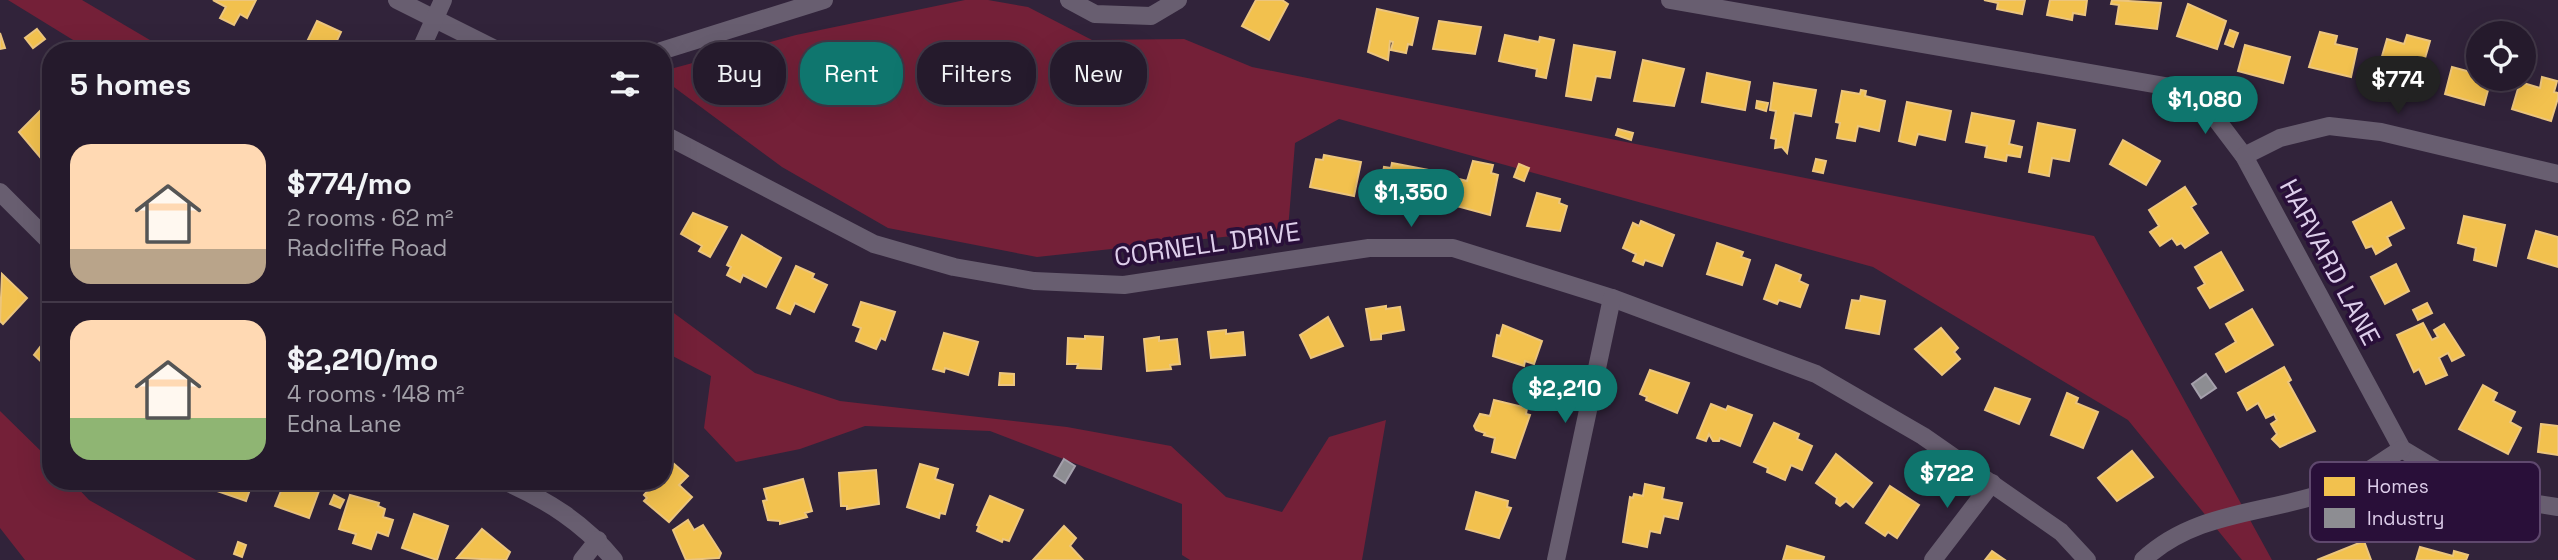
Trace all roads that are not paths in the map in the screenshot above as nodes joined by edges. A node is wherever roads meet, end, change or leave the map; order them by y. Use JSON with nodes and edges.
{"nodes":[{"id":1,"x":397,"y":0,"type":"edge"},
{"id":2,"x":443,"y":0,"type":"edge"},
{"id":3,"x":824,"y":0,"type":"edge"},
{"id":4,"x":1069,"y":0,"type":"edge"},
{"id":5,"x":1178,"y":0,"type":"edge"},
{"id":6,"x":1670,"y":0,"type":"edge"},
{"id":7,"x":436,"y":20,"type":"junction"},
{"id":8,"x":425,"y":42,"type":"edge"},
{"id":9,"x":481,"y":42,"type":"edge"},
{"id":10,"x":672,"y":48,"type":"edge"},
{"id":11,"x":672,"y":139,"type":"edge"},
{"id":12,"x":2244,"y":156,"type":"junction"},
{"id":13,"x":2558,"y":174,"type":"edge"},
{"id":14,"x":0,"y":192,"type":"edge"},
{"id":15,"x":42,"y":234,"type":"edge"},
{"id":16,"x":1612,"y":298,"type":"junction"},
{"id":17,"x":2402,"y":449,"type":"junction"},
{"id":18,"x":2380,"y":462,"type":"edge"},
{"id":19,"x":2423,"y":462,"type":"edge"},
{"id":20,"x":1992,"y":483,"type":"junction"},
{"id":21,"x":525,"y":490,"type":"edge"},
{"id":22,"x":2310,"y":496,"type":"edge"},
{"id":23,"x":2540,"y":504,"type":"edge"},
{"id":24,"x":2558,"y":507,"type":"edge"},
{"id":25,"x":598,"y":540,"type":"junction"},
{"id":26,"x":582,"y":560,"type":"edge"},
{"id":27,"x":614,"y":560,"type":"edge"},
{"id":28,"x":1556,"y":560,"type":"edge"},
{"id":29,"x":1933,"y":560,"type":"edge"},
{"id":30,"x":2087,"y":560,"type":"edge"},
{"id":31,"x":2143,"y":560,"type":"edge"}],
"edges":[{"from":1,"to":7,"type":"street"},
{"from":2,"to":7,"type":"street"},
{"from":3,"to":10,"type":"street"},
{"from":4,"to":5,"type":"street"},
{"from":6,"to":12,"type":"street","name":"HARVARD LANE"},
{"from":7,"to":8,"type":"street"},
{"from":7,"to":9,"type":"street"},
{"from":11,"to":16,"type":"street","name":"CORNELL DRIVE"},
{"from":12,"to":13,"type":"street"},
{"from":12,"to":17,"type":"street","name":"HARVARD LANE"},
{"from":14,"to":15,"type":"street"},
{"from":16,"to":20,"type":"street","name":"CORNELL DRIVE"},
{"from":16,"to":28,"type":"street"},
{"from":17,"to":18,"type":"street"},
{"from":17,"to":19,"type":"street","name":"HARVARD LANE"},
{"from":20,"to":29,"type":"street"},
{"from":20,"to":30,"type":"street","name":"CORNELL DRIVE"},
{"from":21,"to":25,"type":"street"},
{"from":22,"to":31,"type":"street"},
{"from":23,"to":24,"type":"street","name":"HARVARD LANE"},
{"from":25,"to":26,"type":"street"},
{"from":25,"to":27,"type":"street"}]}
